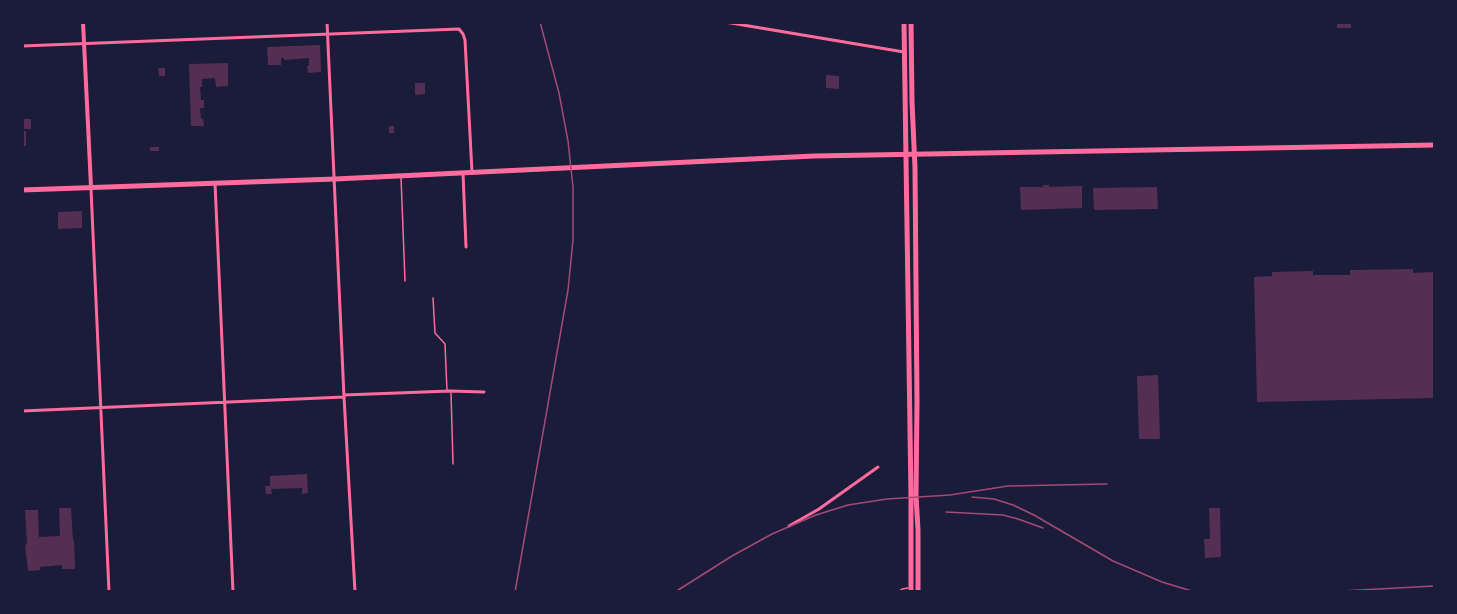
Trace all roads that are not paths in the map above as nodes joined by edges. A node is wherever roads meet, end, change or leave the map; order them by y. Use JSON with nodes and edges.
{"nodes":[{"id":1,"x":83,"y":22,"type":"edge"},
{"id":2,"x":327,"y":22,"type":"edge"},
{"id":3,"x":725,"y":22,"type":"edge"},
{"id":4,"x":904,"y":22,"type":"edge"},
{"id":5,"x":911,"y":22,"type":"edge"},
{"id":6,"x":328,"y":35,"type":"junction"},
{"id":7,"x":84,"y":44,"type":"junction"},
{"id":8,"x":22,"y":46,"type":"edge"},
{"id":9,"x":904,"y":52,"type":"junction"},
{"id":10,"x":1434,"y":146,"type":"edge"},
{"id":11,"x":914,"y":154,"type":"junction"},
{"id":12,"x":906,"y":155,"type":"junction"},
{"id":13,"x":472,"y":172,"type":"junction"},
{"id":14,"x":463,"y":173,"type":"junction"},
{"id":15,"x":401,"y":176,"type":"junction"},
{"id":16,"x":335,"y":179,"type":"junction"},
{"id":17,"x":214,"y":183,"type":"junction"},
{"id":18,"x":91,"y":187,"type":"junction"},
{"id":19,"x":22,"y":190,"type":"edge"},
{"id":20,"x":466,"y":247,"type":"dead end"},
{"id":21,"x":405,"y":281,"type":"dead end"},
{"id":22,"x":433,"y":298,"type":"dead end"},
{"id":23,"x":448,"y":391,"type":"junction"},
{"id":24,"x":483,"y":392,"type":"dead end"},
{"id":25,"x":344,"y":396,"type":"junction"},
{"id":26,"x":224,"y":402,"type":"junction"},
{"id":27,"x":101,"y":407,"type":"junction"},
{"id":28,"x":22,"y":411,"type":"edge"},
{"id":29,"x":453,"y":464,"type":"dead end"},
{"id":30,"x":878,"y":467,"type":"dead end"},
{"id":31,"x":789,"y":526,"type":"dead end"},
{"id":32,"x":910,"y":590,"type":"edge"},
{"id":33,"x":918,"y":590,"type":"edge"},
{"id":34,"x":109,"y":591,"type":"edge"},
{"id":35,"x":233,"y":591,"type":"edge"},
{"id":36,"x":355,"y":591,"type":"edge"},
{"id":37,"x":898,"y":591,"type":"edge"}],
"edges":[{"from":1,"to":7,"type":"street"},
{"from":2,"to":6,"type":"street"},
{"from":3,"to":9,"type":"street"},
{"from":4,"to":9,"type":"main road"},
{"from":5,"to":11,"type":"main road"},
{"from":6,"to":7,"type":"street"},
{"from":6,"to":13,"type":"street"},
{"from":6,"to":16,"type":"street"},
{"from":7,"to":8,"type":"street"},
{"from":7,"to":18,"type":"street"},
{"from":9,"to":12,"type":"main road"},
{"from":10,"to":11,"type":"main road"},
{"from":11,"to":12,"type":"main road"},
{"from":11,"to":33,"type":"main road"},
{"from":12,"to":13,"type":"main road"},
{"from":12,"to":32,"type":"main road"},
{"from":13,"to":14,"type":"main road"},
{"from":14,"to":15,"type":"main road"},
{"from":14,"to":20,"type":"street"},
{"from":15,"to":16,"type":"main road"},
{"from":15,"to":21,"type":"lane"},
{"from":16,"to":17,"type":"main road"},
{"from":16,"to":25,"type":"street"},
{"from":17,"to":18,"type":"main road"},
{"from":17,"to":26,"type":"street"},
{"from":18,"to":19,"type":"main road"},
{"from":18,"to":27,"type":"street"},
{"from":22,"to":23,"type":"lane"},
{"from":23,"to":24,"type":"street"},
{"from":23,"to":25,"type":"street"},
{"from":23,"to":29,"type":"lane"},
{"from":25,"to":26,"type":"street"},
{"from":25,"to":36,"type":"street"},
{"from":26,"to":27,"type":"street"},
{"from":26,"to":35,"type":"street"},
{"from":27,"to":28,"type":"street"},
{"from":27,"to":34,"type":"street"},
{"from":30,"to":31,"type":"street"},
{"from":32,"to":33,"type":"main road"},
{"from":32,"to":37,"type":"lane"}]}
